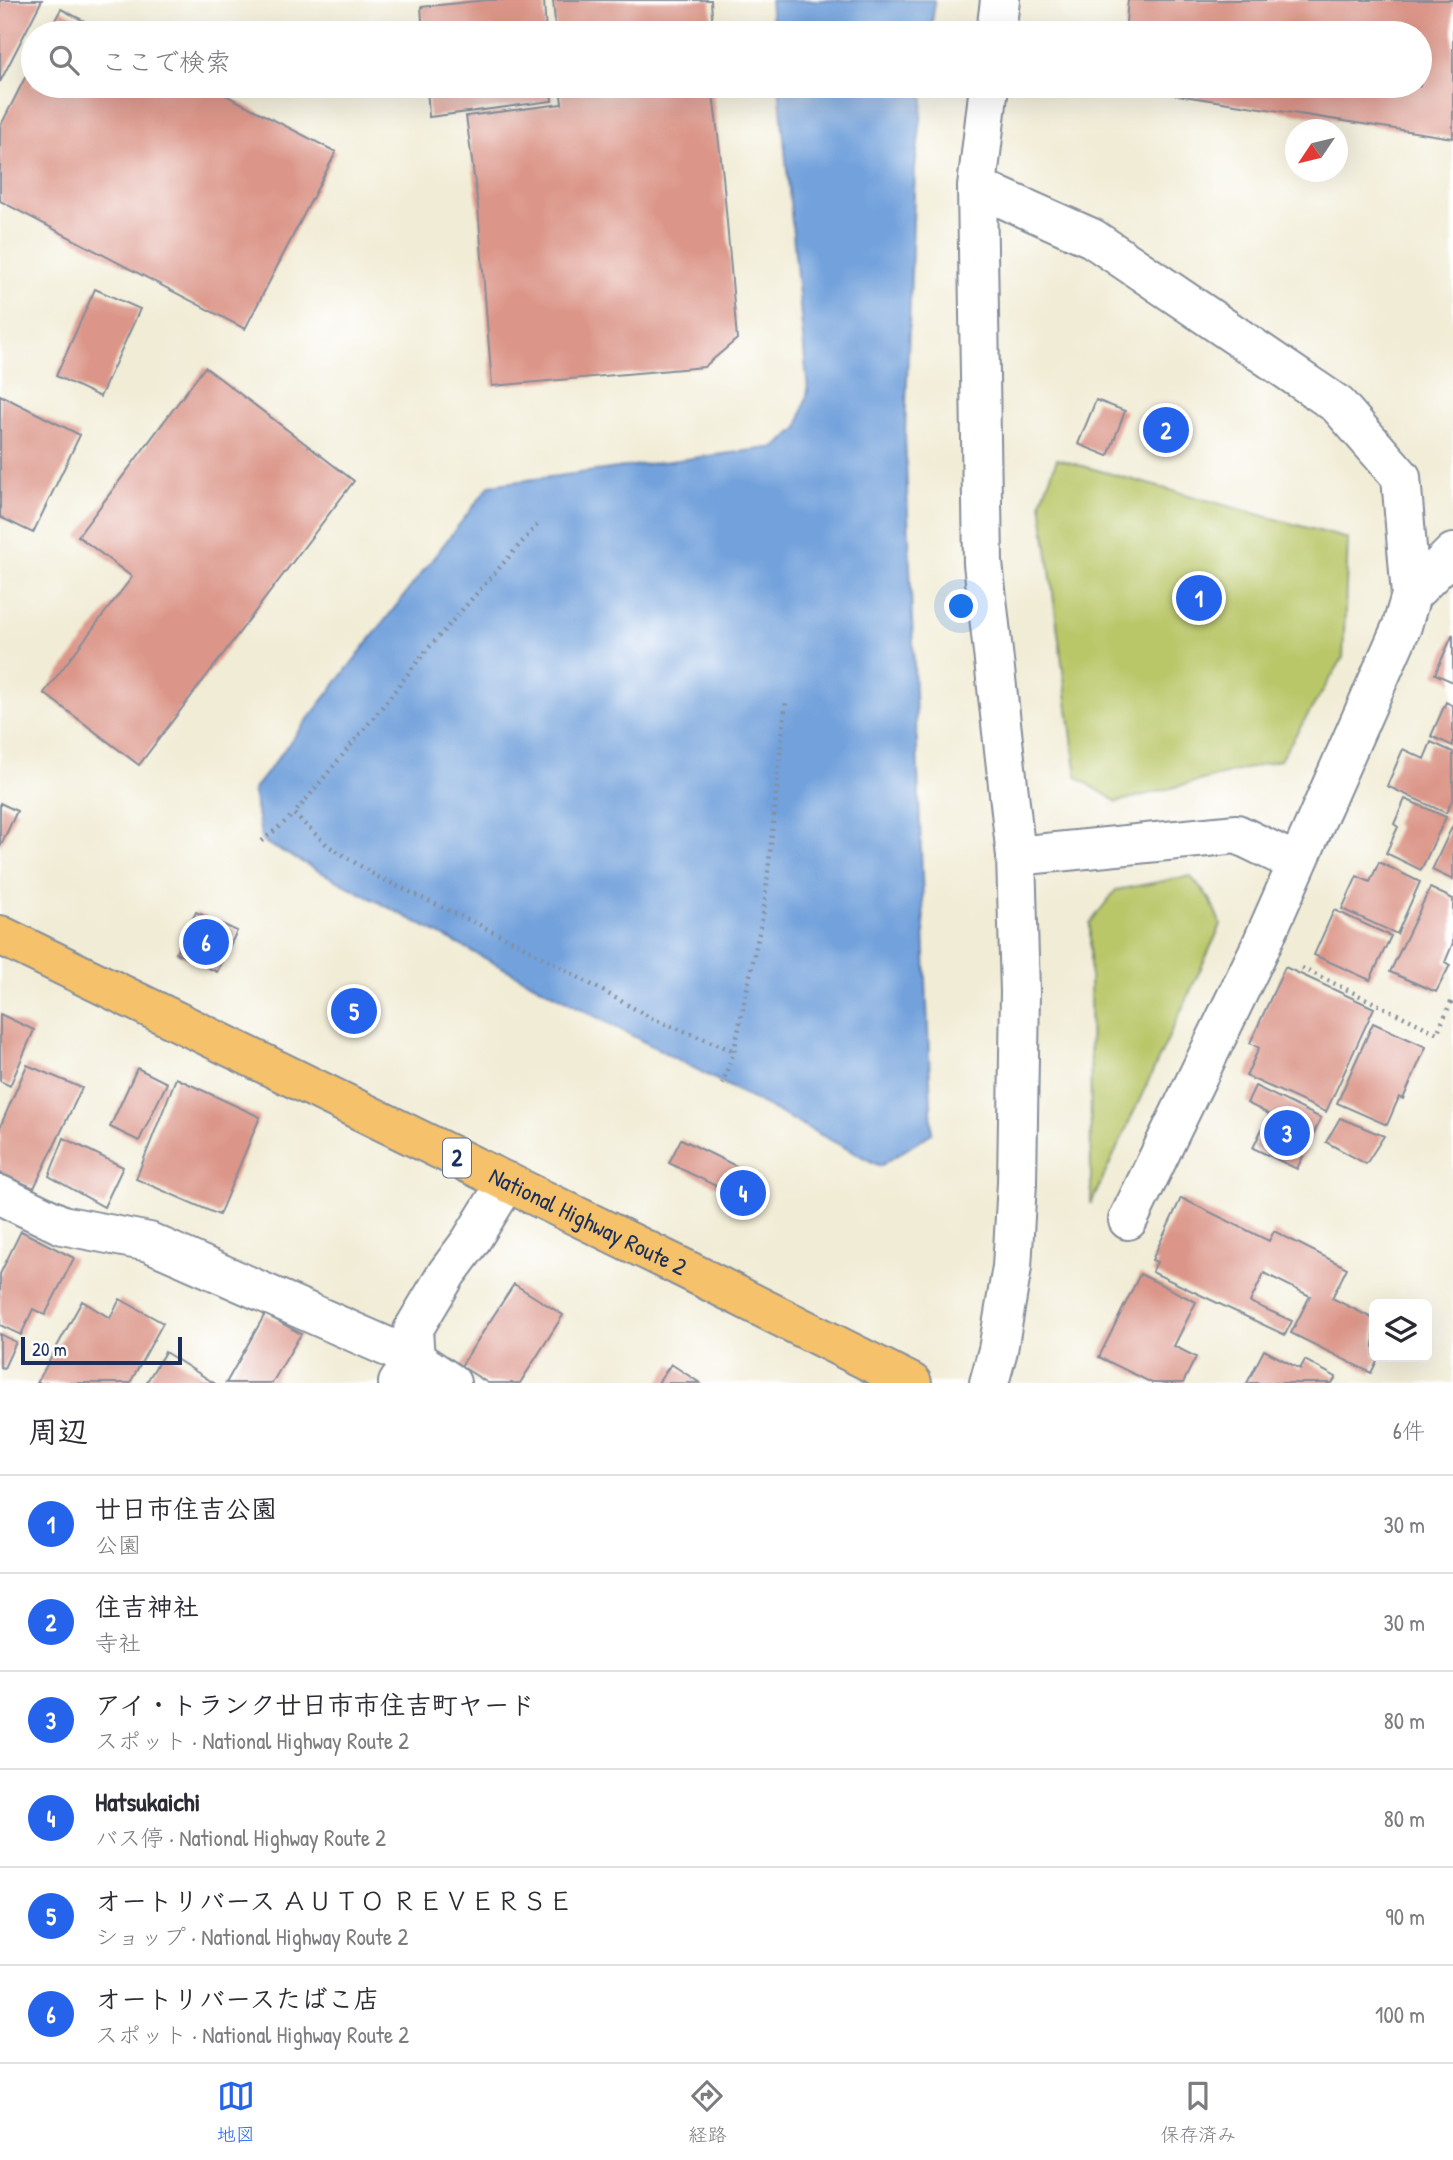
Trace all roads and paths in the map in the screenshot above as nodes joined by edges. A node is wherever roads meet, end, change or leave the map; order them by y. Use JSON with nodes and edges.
{"nodes":[{"id":1,"x":1000,"y":0,"type":"edge"},
{"id":2,"x":997,"y":21,"type":"edge"},
{"id":3,"x":988,"y":98,"type":"edge"},
{"id":4,"x":977,"y":187,"type":"junction"},
{"id":5,"x":537,"y":525,"type":"dead end"},
{"id":6,"x":1453,"y":552,"type":"edge"},
{"id":7,"x":1410,"y":595,"type":"junction"},
{"id":8,"x":786,"y":700,"type":"dead end"},
{"id":9,"x":293,"y":814,"type":"junction"},
{"id":10,"x":262,"y":841,"type":"dead end"},
{"id":11,"x":1016,"y":856,"type":"junction"},
{"id":12,"x":1297,"y":863,"type":"junction"},
{"id":13,"x":0,"y":935,"type":"edge"},
{"id":14,"x":1260,"y":948,"type":"junction"},
{"id":15,"x":1453,"y":998,"type":"edge"},
{"id":16,"x":734,"y":1051,"type":"junction"},
{"id":17,"x":722,"y":1084,"type":"dead end"},
{"id":18,"x":508,"y":1182,"type":"junction"},
{"id":19,"x":0,"y":1195,"type":"edge"},
{"id":20,"x":1129,"y":1220,"type":"dead end"},
{"id":21,"x":406,"y":1371,"type":"edge"},
{"id":22,"x":450,"y":1383,"type":"edge"},
{"id":23,"x":912,"y":1383,"type":"edge"},
{"id":24,"x":989,"y":1383,"type":"edge"}],
"edges":[{"from":1,"to":2,"type":"street"},
{"from":3,"to":4,"type":"street"},
{"from":4,"to":7,"type":"street"},
{"from":4,"to":11,"type":"street"},
{"from":5,"to":9,"type":"path"},
{"from":6,"to":7,"type":"street"},
{"from":7,"to":12,"type":"street"},
{"from":8,"to":16,"type":"path"},
{"from":9,"to":10,"type":"path"},
{"from":9,"to":16,"type":"path"},
{"from":11,"to":12,"type":"street"},
{"from":11,"to":24,"type":"street"},
{"from":12,"to":14,"type":"street"},
{"from":13,"to":18,"type":"highway","name":"National Highway Route 2","number":"2"},
{"from":14,"to":15,"type":"path"},
{"from":14,"to":20,"type":"street"},
{"from":16,"to":17,"type":"path"},
{"from":18,"to":21,"type":"street"},
{"from":18,"to":23,"type":"highway","name":"National Highway Route 2","number":"2"},
{"from":19,"to":21,"type":"street"},
{"from":21,"to":22,"type":"street"}]}
